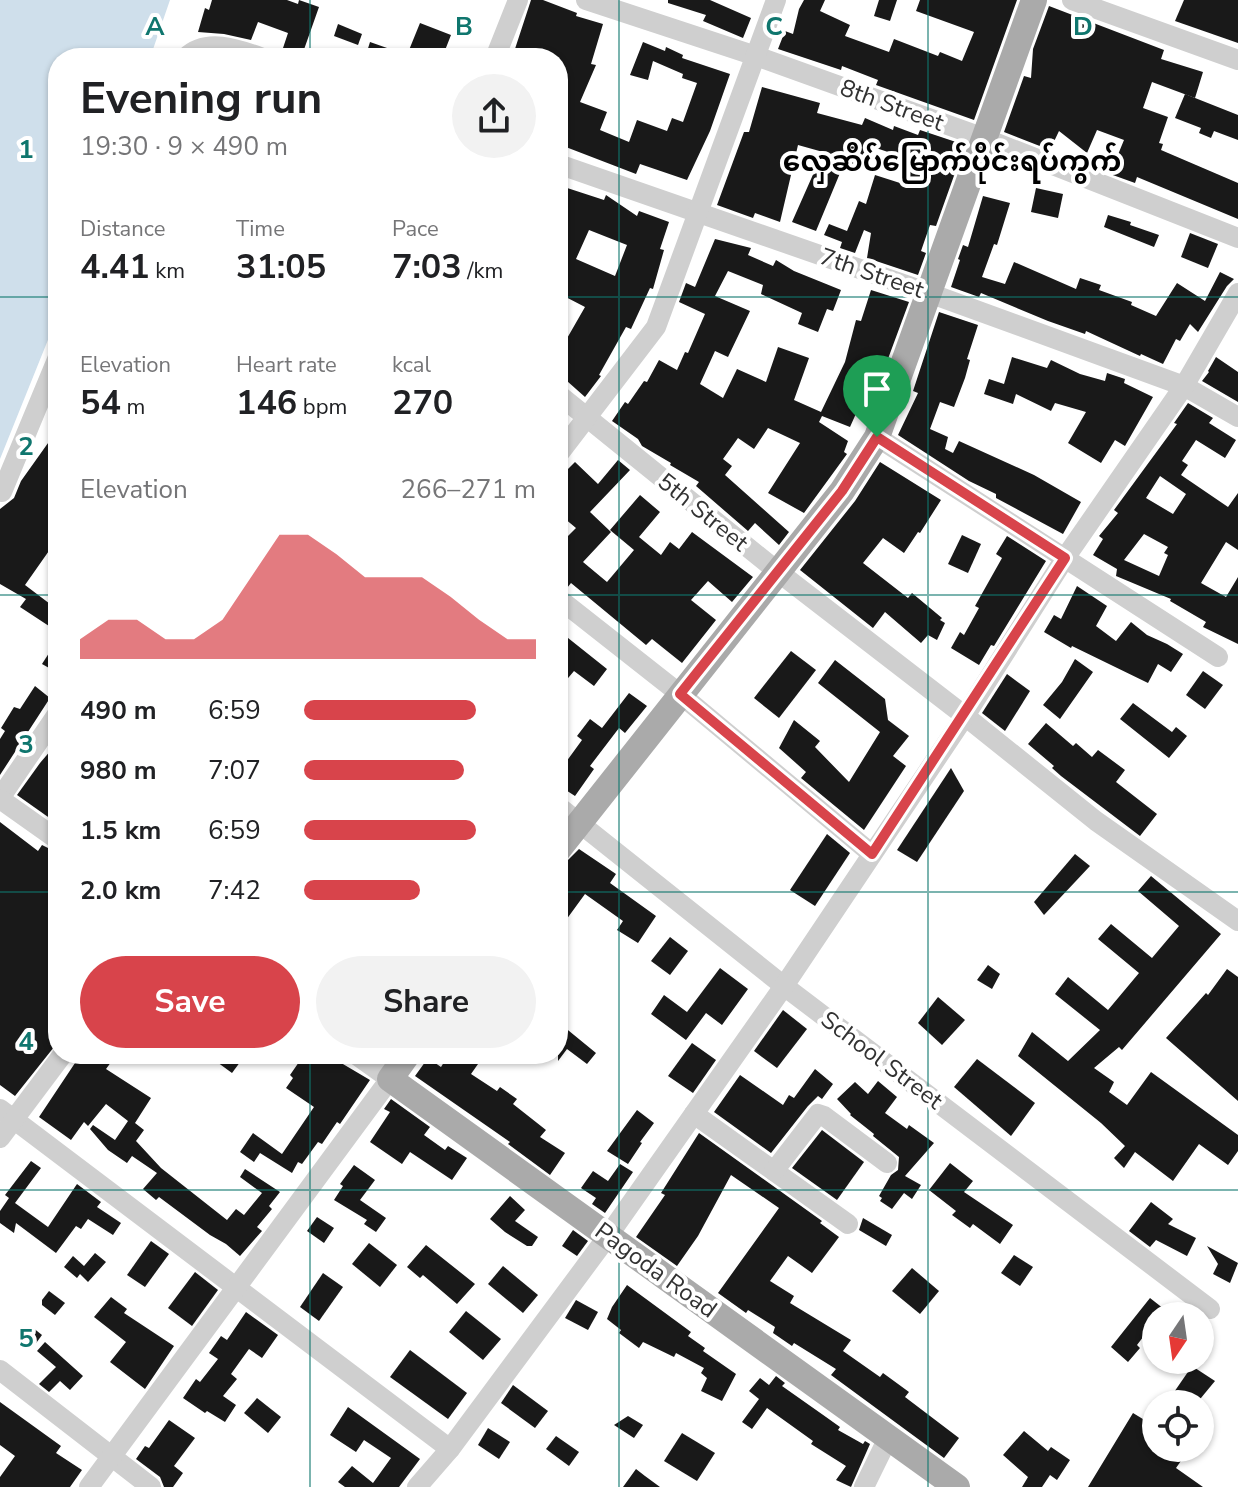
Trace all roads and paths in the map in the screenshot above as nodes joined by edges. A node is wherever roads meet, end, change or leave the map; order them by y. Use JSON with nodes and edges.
{"nodes":[{"id":1,"x":518,"y":0,"type":"edge"},
{"id":2,"x":586,"y":0,"type":"edge"},
{"id":3,"x":776,"y":0,"type":"edge"},
{"id":4,"x":1034,"y":0,"type":"edge"},
{"id":5,"x":1072,"y":0,"type":"edge"},
{"id":6,"x":203,"y":48,"type":"edge"},
{"id":7,"x":227,"y":48,"type":"edge"},
{"id":8,"x":499,"y":48,"type":"edge"},
{"id":9,"x":756,"y":56,"type":"junction"},
{"id":10,"x":1238,"y":60,"type":"edge"},
{"id":11,"x":984,"y":138,"type":"junction"},
{"id":12,"x":568,"y":167,"type":"edge"},
{"id":13,"x":699,"y":213,"type":"junction"},
{"id":14,"x":1238,"y":238,"type":"edge"},
{"id":15,"x":929,"y":293,"type":"junction"},
{"id":16,"x":1238,"y":293,"type":"edge"},
{"id":17,"x":48,"y":381,"type":"edge"},
{"id":18,"x":1184,"y":386,"type":"junction"},
{"id":19,"x":568,"y":402,"type":"edge"},
{"id":20,"x":1238,"y":417,"type":"edge"},
{"id":21,"x":588,"y":418,"type":"junction"},
{"id":22,"x":877,"y":437,"type":"junction"},
{"id":23,"x":568,"y":443,"type":"edge"},
{"id":24,"x":2,"y":492,"type":"dead end"},
{"id":25,"x":1065,"y":558,"type":"junction"},
{"id":26,"x":777,"y":571,"type":"junction"},
{"id":27,"x":568,"y":606,"type":"edge"},
{"id":28,"x":1218,"y":657,"type":"dead end"},
{"id":29,"x":680,"y":694,"type":"junction"},
{"id":30,"x":965,"y":716,"type":"junction"},
{"id":31,"x":48,"y":728,"type":"edge"},
{"id":32,"x":0,"y":798,"type":"edge"},
{"id":33,"x":568,"y":814,"type":"edge"},
{"id":34,"x":48,"y":833,"type":"edge"},
{"id":35,"x":872,"y":854,"type":"junction"},
{"id":36,"x":1238,"y":921,"type":"edge"},
{"id":37,"x":784,"y":986,"type":"junction"},
{"id":38,"x":54,"y":1064,"type":"edge"},
{"id":39,"x":369,"y":1064,"type":"edge"},
{"id":40,"x":401,"y":1064,"type":"edge"},
{"id":41,"x":390,"y":1079,"type":"junction"},
{"id":42,"x":7,"y":1114,"type":"edge"},
{"id":43,"x":694,"y":1114,"type":"junction"},
{"id":44,"x":0,"y":1138,"type":"edge"},
{"id":45,"x":887,"y":1163,"type":"dead end"},
{"id":46,"x":774,"y":1171,"type":"junction"},
{"id":47,"x":848,"y":1224,"type":"dead end"},
{"id":48,"x":608,"y":1236,"type":"junction"},
{"id":49,"x":236,"y":1287,"type":"junction"},
{"id":50,"x":1201,"y":1302,"type":"edge"},
{"id":51,"x":0,"y":1370,"type":"edge"},
{"id":52,"x":888,"y":1438,"type":"junction"},
{"id":53,"x":450,"y":1449,"type":"junction"},
{"id":54,"x":112,"y":1456,"type":"junction"},
{"id":55,"x":89,"y":1487,"type":"edge"},
{"id":56,"x":151,"y":1487,"type":"edge"},
{"id":57,"x":417,"y":1487,"type":"edge"},
{"id":58,"x":864,"y":1487,"type":"edge"},
{"id":59,"x":957,"y":1487,"type":"edge"}],
"edges":[{"from":1,"to":8,"type":"street"},
{"from":2,"to":9,"type":"street","name":"8th Street"},
{"from":3,"to":9,"type":"street"},
{"from":4,"to":11,"type":"main road"},
{"from":5,"to":10,"type":"street"},
{"from":6,"to":7,"type":"street"},
{"from":9,"to":11,"type":"street","name":"8th Street"},
{"from":9,"to":13,"type":"street"},
{"from":11,"to":14,"type":"street","name":"8th Street"},
{"from":11,"to":15,"type":"main road"},
{"from":12,"to":13,"type":"street","name":"7th Street"},
{"from":13,"to":15,"type":"street","name":"7th Street"},
{"from":13,"to":21,"type":"street"},
{"from":15,"to":18,"type":"street","name":"7th Street"},
{"from":15,"to":22,"type":"main road"},
{"from":16,"to":18,"type":"street"},
{"from":17,"to":24,"type":"street"},
{"from":18,"to":20,"type":"street","name":"7th Street"},
{"from":18,"to":25,"type":"street"},
{"from":19,"to":21,"type":"street","name":"5th Street"},
{"from":21,"to":23,"type":"street"},
{"from":21,"to":26,"type":"street","name":"5th Street"},
{"from":22,"to":25,"type":"street"},
{"from":22,"to":26,"type":"main road"},
{"from":25,"to":28,"type":"street"},
{"from":25,"to":30,"type":"street"},
{"from":26,"to":29,"type":"main road"},
{"from":26,"to":30,"type":"street","name":"5th Street"},
{"from":27,"to":29,"type":"street"},
{"from":29,"to":33,"type":"main road"},
{"from":29,"to":35,"type":"street"},
{"from":30,"to":35,"type":"street"},
{"from":30,"to":36,"type":"street","name":"5th Street"},
{"from":31,"to":32,"type":"street"},
{"from":32,"to":34,"type":"street"},
{"from":33,"to":37,"type":"street","name":"School Street"},
{"from":35,"to":37,"type":"street"},
{"from":37,"to":43,"type":"street"},
{"from":37,"to":50,"type":"street","name":"School Street"},
{"from":38,"to":42,"type":"street"},
{"from":39,"to":41,"type":"street","name":"Pagoda Road"},
{"from":40,"to":41,"type":"main road"},
{"from":41,"to":48,"type":"main road","name":"Pagoda Road"},
{"from":41,"to":49,"type":"street"},
{"from":42,"to":44,"type":"street"},
{"from":42,"to":49,"type":"street"},
{"from":43,"to":46,"type":"street"},
{"from":43,"to":48,"type":"street"},
{"from":45,"to":46,"type":"street"},
{"from":46,"to":47,"type":"street"},
{"from":48,"to":52,"type":"main road","name":"Pagoda Road"},
{"from":48,"to":53,"type":"street"},
{"from":49,"to":53,"type":"street"},
{"from":49,"to":54,"type":"street"},
{"from":51,"to":54,"type":"street"},
{"from":52,"to":58,"type":"street"},
{"from":52,"to":59,"type":"main road","name":"Pagoda Road"},
{"from":53,"to":57,"type":"street"},
{"from":54,"to":55,"type":"street"},
{"from":54,"to":56,"type":"street"}]}
